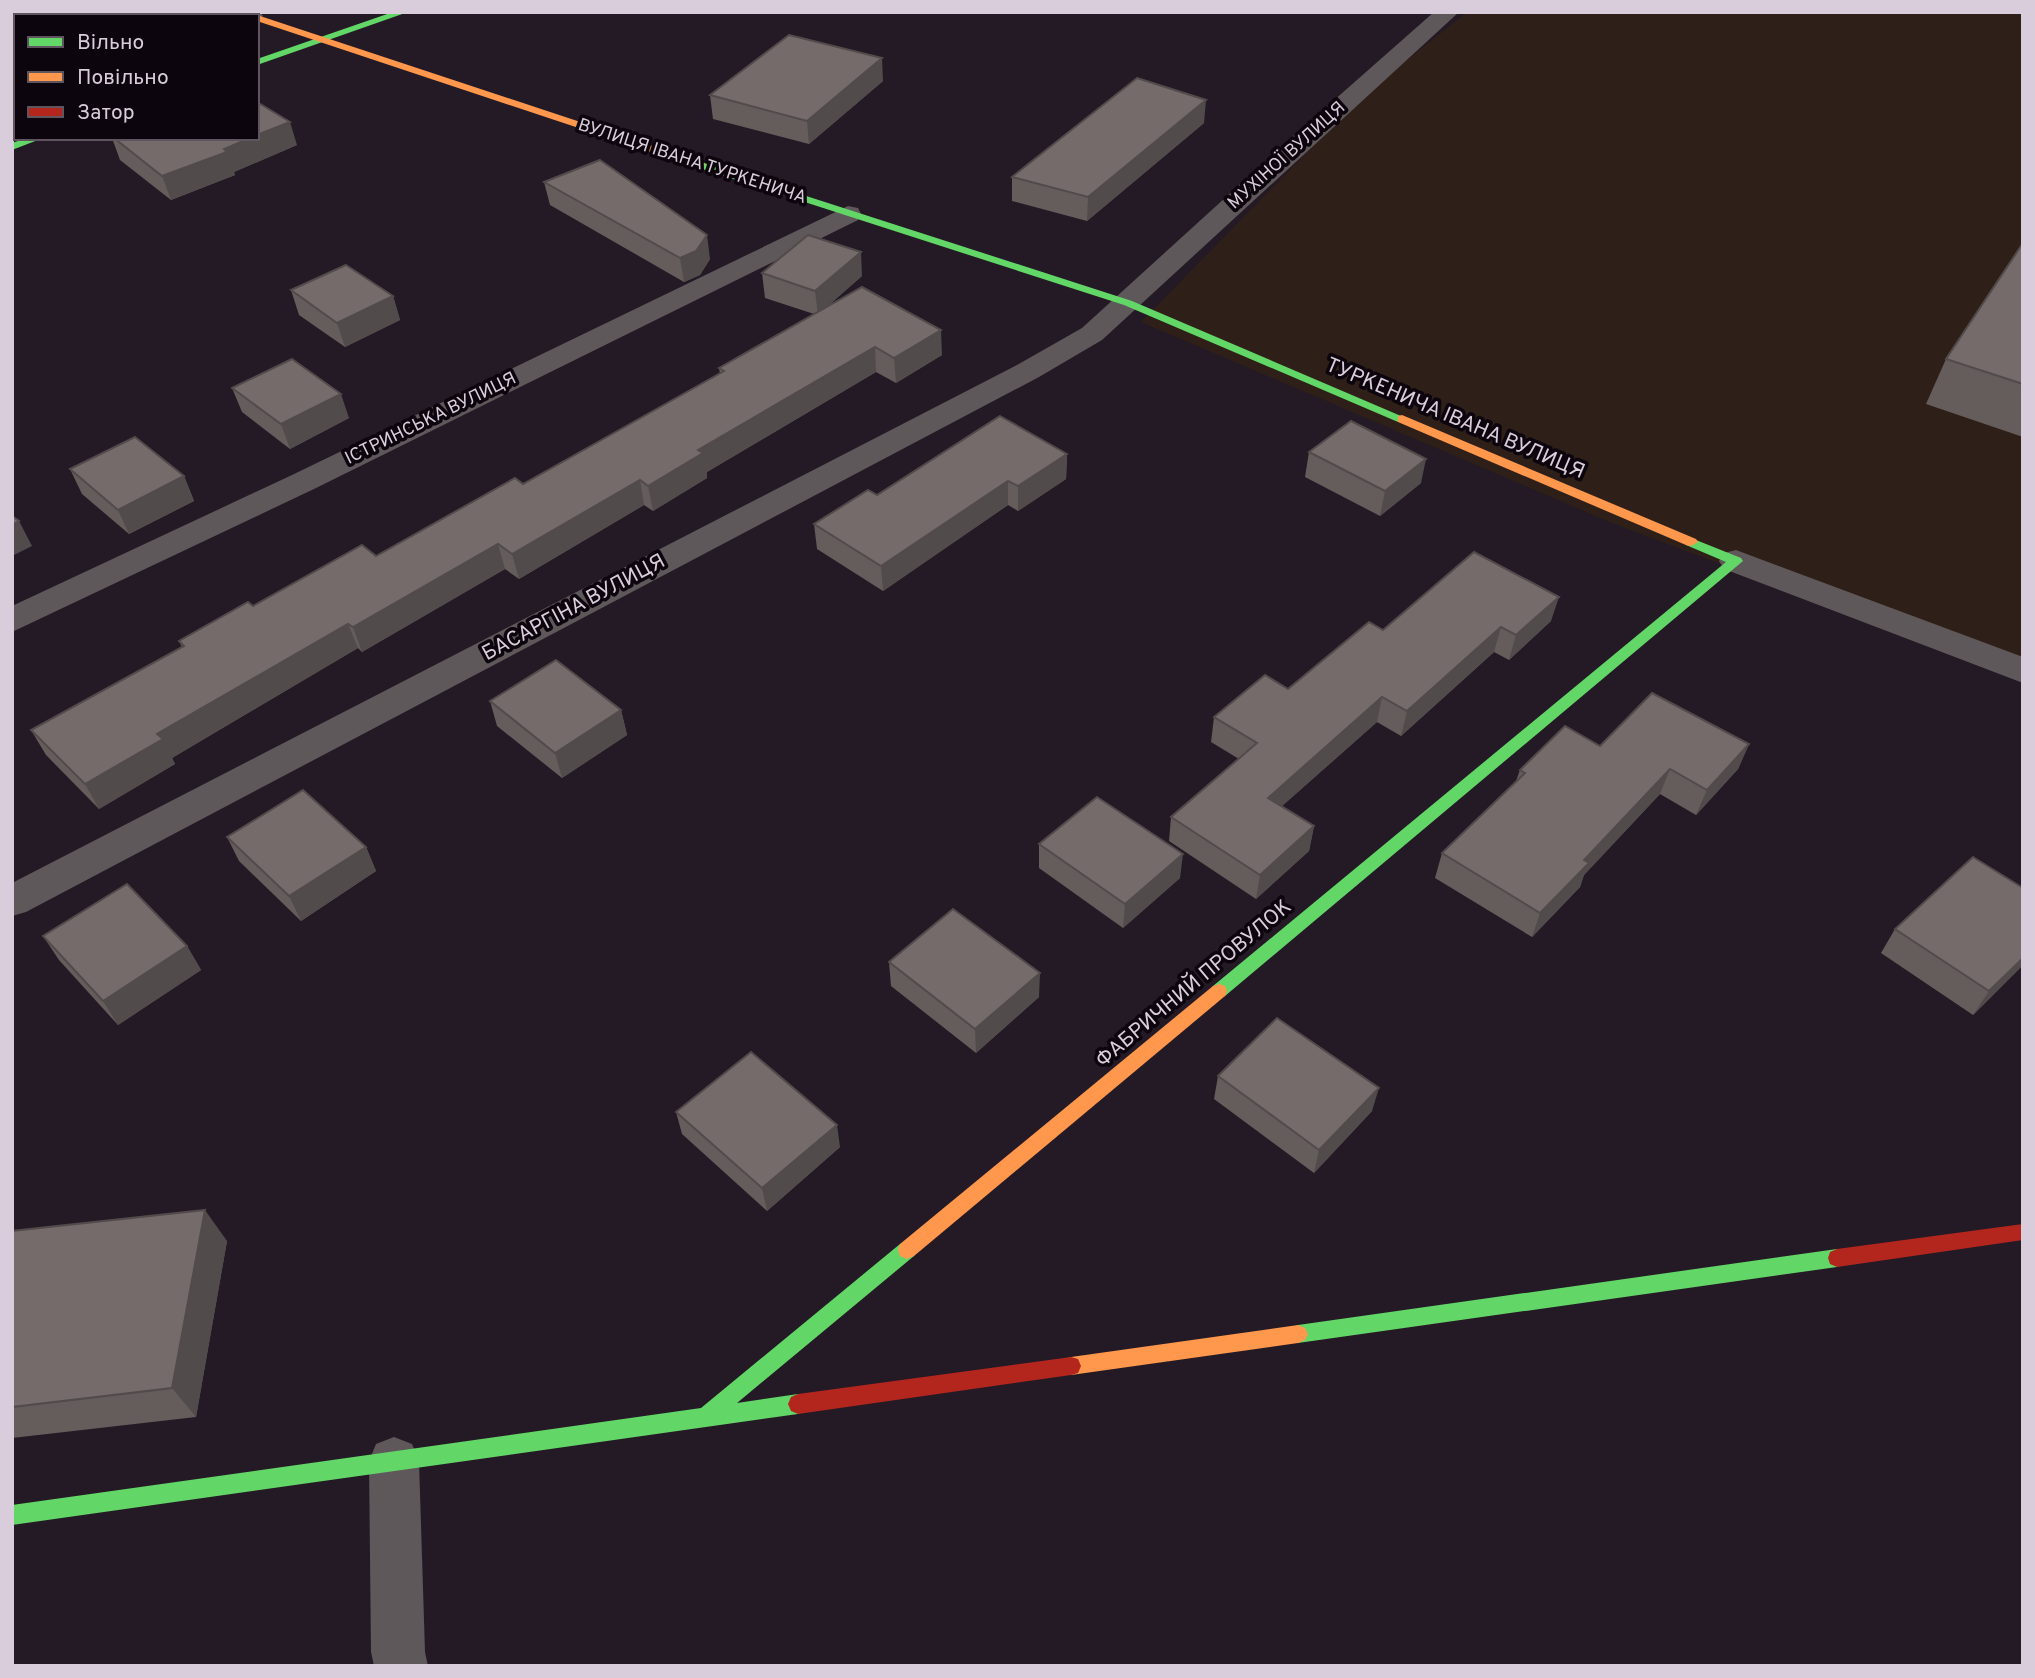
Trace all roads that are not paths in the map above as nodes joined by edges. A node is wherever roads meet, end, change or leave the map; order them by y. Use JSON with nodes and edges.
{"nodes":[{"id":1,"x":403,"y":12,"type":"edge"},
{"id":2,"x":1448,"y":12,"type":"edge"},
{"id":3,"x":259,"y":19,"type":"edge"},
{"id":4,"x":321,"y":40,"type":"junction"},
{"id":5,"x":259,"y":61,"type":"edge"},
{"id":6,"x":32,"y":140,"type":"edge"},
{"id":7,"x":12,"y":147,"type":"edge"},
{"id":8,"x":848,"y":214,"type":"junction"},
{"id":9,"x":1128,"y":303,"type":"junction"},
{"id":10,"x":1724,"y":571,"type":"junction"},
{"id":11,"x":12,"y":620,"type":"edge"},
{"id":12,"x":2023,"y":671,"type":"edge"},
{"id":13,"x":12,"y":901,"type":"edge"},
{"id":14,"x":2023,"y":1232,"type":"edge"},
{"id":15,"x":704,"y":1418,"type":"junction"},
{"id":16,"x":394,"y":1461,"type":"junction"},
{"id":17,"x":12,"y":1515,"type":"edge"},
{"id":18,"x":401,"y":1666,"type":"edge"}],
"edges":[{"from":1,"to":4,"type":"street"},
{"from":2,"to":9,"type":"street","name":"МУХІНОЇ ВУЛИЦЯ"},
{"from":3,"to":4,"type":"street","name":"ВУЛИЦЯ ІВАНА ТУРКЕНИЧА"},
{"from":4,"to":5,"type":"street"},
{"from":4,"to":8,"type":"street","name":"ВУЛИЦЯ ІВАНА ТУРКЕНИЧА"},
{"from":6,"to":7,"type":"street"},
{"from":8,"to":9,"type":"street","name":"ВУЛИЦЯ ІВАНА ТУРКЕНИЧА"},
{"from":8,"to":11,"type":"street","name":"ІСТРИНСЬКА ВУЛИЦЯ"},
{"from":9,"to":10,"type":"street","name":"ТУРКЕНИЧА ІВАНА ВУЛИЦЯ"},
{"from":9,"to":13,"type":"street","name":"БАСАРГІНА ВУЛИЦЯ"},
{"from":10,"to":12,"type":"street"},
{"from":10,"to":15,"type":"street","name":"ФАБРИЧНИЙ ПРОВУЛОК"},
{"from":14,"to":15,"type":"street"},
{"from":15,"to":16,"type":"street"},
{"from":16,"to":17,"type":"street"},
{"from":16,"to":18,"type":"street"}]}
